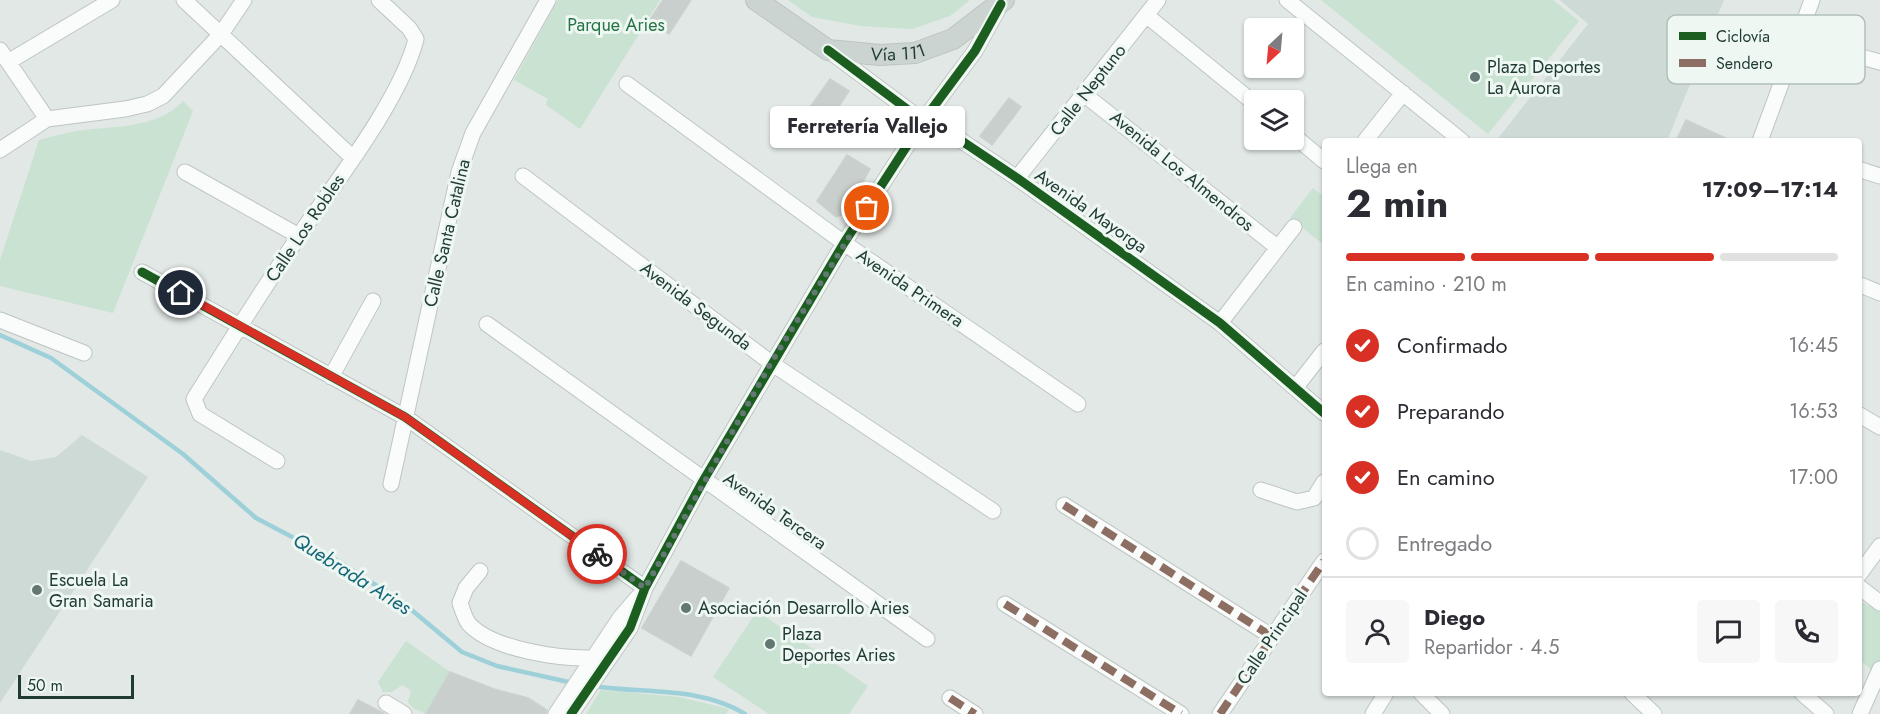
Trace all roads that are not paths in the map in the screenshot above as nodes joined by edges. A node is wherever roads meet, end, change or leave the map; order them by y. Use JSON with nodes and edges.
{"nodes":[{"id":1,"x":112,"y":0,"type":"edge"},
{"id":2,"x":184,"y":0,"type":"edge"},
{"id":3,"x":243,"y":0,"type":"edge"},
{"id":4,"x":379,"y":0,"type":"edge"},
{"id":5,"x":548,"y":0,"type":"edge"},
{"id":6,"x":756,"y":0,"type":"edge"},
{"id":7,"x":1158,"y":0,"type":"edge"},
{"id":8,"x":1287,"y":0,"type":"edge"},
{"id":9,"x":1812,"y":0,"type":"edge"},
{"id":10,"x":1002,"y":2,"type":"edge"},
{"id":11,"x":1146,"y":15,"type":"junction"},
{"id":12,"x":1807,"y":15,"type":"edge"},
{"id":13,"x":221,"y":34,"type":"junction"},
{"id":14,"x":828,"y":50,"type":"junction"},
{"id":15,"x":4,"y":56,"type":"edge"},
{"id":16,"x":1865,"y":58,"type":"edge"},
{"id":17,"x":1880,"y":62,"type":"edge"},
{"id":18,"x":627,"y":84,"type":"dead end"},
{"id":19,"x":1784,"y":84,"type":"edge"},
{"id":20,"x":1403,"y":93,"type":"junction"},
{"id":21,"x":1085,"y":94,"type":"junction"},
{"id":22,"x":1244,"y":95,"type":"edge"},
{"id":23,"x":47,"y":119,"type":"junction"},
{"id":24,"x":923,"y":121,"type":"junction"},
{"id":25,"x":1367,"y":138,"type":"edge"},
{"id":26,"x":1458,"y":138,"type":"edge"},
{"id":27,"x":1766,"y":138,"type":"edge"},
{"id":28,"x":1304,"y":144,"type":"edge"},
{"id":29,"x":0,"y":150,"type":"edge"},
{"id":30,"x":353,"y":158,"type":"junction"},
{"id":31,"x":1322,"y":159,"type":"edge"},
{"id":32,"x":1862,"y":170,"type":"edge"},
{"id":33,"x":185,"y":172,"type":"dead end"},
{"id":34,"x":523,"y":176,"type":"dead end"},
{"id":35,"x":1880,"y":176,"type":"edge"},
{"id":36,"x":1017,"y":178,"type":"junction"},
{"id":37,"x":1294,"y":227,"type":"dead end"},
{"id":38,"x":299,"y":236,"type":"junction"},
{"id":39,"x":844,"y":243,"type":"junction"},
{"id":40,"x":1278,"y":248,"type":"junction"},
{"id":41,"x":142,"y":272,"type":"dead end"},
{"id":42,"x":1862,"y":286,"type":"edge"},
{"id":43,"x":1880,"y":293,"type":"edge"},
{"id":44,"x":373,"y":301,"type":"dead end"},
{"id":45,"x":0,"y":320,"type":"edge"},
{"id":46,"x":1220,"y":323,"type":"junction"},
{"id":47,"x":487,"y":324,"type":"dead end"},
{"id":48,"x":239,"y":326,"type":"junction"},
{"id":49,"x":84,"y":353,"type":"dead end"},
{"id":50,"x":1322,"y":354,"type":"edge"},
{"id":51,"x":771,"y":363,"type":"junction"},
{"id":52,"x":330,"y":376,"type":"junction"},
{"id":53,"x":1296,"y":387,"type":"junction"},
{"id":54,"x":1078,"y":404,"type":"dead end"},
{"id":55,"x":1322,"y":411,"type":"edge"},
{"id":56,"x":1862,"y":416,"type":"edge"},
{"id":57,"x":405,"y":417,"type":"junction"},
{"id":58,"x":1880,"y":427,"type":"edge"},
{"id":59,"x":277,"y":461,"type":"dead end"},
{"id":60,"x":704,"y":481,"type":"junction"},
{"id":61,"x":392,"y":484,"type":"dead end"},
{"id":62,"x":1322,"y":485,"type":"edge"},
{"id":63,"x":1261,"y":490,"type":"dead end"},
{"id":64,"x":1064,"y":505,"type":"dead end"},
{"id":65,"x":993,"y":511,"type":"dead end"},
{"id":66,"x":1880,"y":546,"type":"edge"},
{"id":67,"x":1322,"y":564,"type":"edge"},
{"id":68,"x":480,"y":571,"type":"dead end"},
{"id":69,"x":1862,"y":571,"type":"edge"},
{"id":70,"x":645,"y":588,"type":"junction"},
{"id":71,"x":1862,"y":589,"type":"edge"},
{"id":72,"x":1880,"y":603,"type":"edge"},
{"id":73,"x":1005,"y":604,"type":"dead end"},
{"id":74,"x":1271,"y":636,"type":"junction"},
{"id":75,"x":927,"y":639,"type":"dead end"},
{"id":76,"x":594,"y":658,"type":"junction"},
{"id":77,"x":1880,"y":669,"type":"edge"},
{"id":78,"x":590,"y":675,"type":"junction"},
{"id":79,"x":1384,"y":696,"type":"edge"},
{"id":80,"x":1424,"y":696,"type":"edge"},
{"id":81,"x":1635,"y":696,"type":"edge"},
{"id":82,"x":1805,"y":696,"type":"edge"},
{"id":83,"x":575,"y":697,"type":"junction"},
{"id":84,"x":950,"y":698,"type":"dead end"},
{"id":85,"x":386,"y":703,"type":"dead end"},
{"id":86,"x":404,"y":714,"type":"edge"},
{"id":87,"x":556,"y":714,"type":"edge"},
{"id":88,"x":572,"y":714,"type":"edge"},
{"id":89,"x":975,"y":714,"type":"edge"},
{"id":90,"x":1181,"y":714,"type":"edge"},
{"id":91,"x":1220,"y":714,"type":"edge"},
{"id":92,"x":1372,"y":714,"type":"edge"},
{"id":93,"x":1442,"y":714,"type":"edge"},
{"id":94,"x":1654,"y":714,"type":"edge"},
{"id":95,"x":1826,"y":714,"type":"edge"},
{"id":96,"x":1860,"y":714,"type":"edge"}],
"edges":[{"from":1,"to":15,"type":"street"},
{"from":2,"to":13,"type":"street"},
{"from":3,"to":13,"type":"street"},
{"from":4,"to":30,"type":"street","name":"Calle Los Robles"},
{"from":5,"to":57,"type":"street","name":"Calle Santa Catalina"},
{"from":6,"to":14,"type":"main road","name":"Vía 111"},
{"from":7,"to":11,"type":"street","name":"Calle Neptuno"},
{"from":8,"to":20,"type":"street"},
{"from":9,"to":12,"type":"street"},
{"from":10,"to":14,"type":"main road","name":"Vía 111"},
{"from":10,"to":24,"type":"street"},
{"from":11,"to":21,"type":"street","name":"Calle Neptuno"},
{"from":11,"to":22,"type":"street"},
{"from":13,"to":23,"type":"street"},
{"from":13,"to":30,"type":"street"},
{"from":14,"to":24,"type":"street","name":"Avenida Mayorga"},
{"from":15,"to":23,"type":"street"},
{"from":16,"to":17,"type":"street"},
{"from":18,"to":39,"type":"street","name":"Avenida Primera"},
{"from":19,"to":27,"type":"street"},
{"from":20,"to":25,"type":"street"},
{"from":20,"to":26,"type":"street"},
{"from":21,"to":36,"type":"street","name":"Calle Neptuno"},
{"from":21,"to":40,"type":"street","name":"Avenida Los Almendros"},
{"from":23,"to":29,"type":"street"},
{"from":24,"to":36,"type":"street","name":"Avenida Mayorga"},
{"from":24,"to":39,"type":"street"},
{"from":28,"to":31,"type":"street"},
{"from":30,"to":38,"type":"street","name":"Calle Los Robles"},
{"from":32,"to":35,"type":"street"},
{"from":33,"to":38,"type":"street"},
{"from":34,"to":51,"type":"street","name":"Avenida Segunda"},
{"from":36,"to":46,"type":"street","name":"Avenida Mayorga"},
{"from":37,"to":40,"type":"street"},
{"from":38,"to":48,"type":"street","name":"Calle Los Robles"},
{"from":39,"to":51,"type":"street"},
{"from":39,"to":54,"type":"street","name":"Avenida Primera"},
{"from":40,"to":46,"type":"street"},
{"from":41,"to":48,"type":"street"},
{"from":42,"to":43,"type":"street"},
{"from":44,"to":52,"type":"street"},
{"from":45,"to":49,"type":"street"},
{"from":46,"to":53,"type":"street","name":"Avenida Mayorga"},
{"from":47,"to":60,"type":"street","name":"Avenida Tercera"},
{"from":48,"to":52,"type":"street"},
{"from":48,"to":59,"type":"street","name":"Calle Los Robles"},
{"from":50,"to":53,"type":"street"},
{"from":51,"to":60,"type":"street"},
{"from":51,"to":65,"type":"street","name":"Avenida Segunda"},
{"from":52,"to":57,"type":"street"},
{"from":53,"to":55,"type":"street","name":"Avenida Mayorga"},
{"from":56,"to":58,"type":"street"},
{"from":57,"to":61,"type":"street","name":"Calle Santa Catalina"},
{"from":57,"to":70,"type":"street"},
{"from":60,"to":70,"type":"street"},
{"from":60,"to":75,"type":"street","name":"Avenida Tercera"},
{"from":62,"to":63,"type":"street"},
{"from":64,"to":74,"type":"street"},
{"from":66,"to":69,"type":"street"},
{"from":67,"to":74,"type":"street","name":"Calle Principal"},
{"from":68,"to":76,"type":"street"},
{"from":70,"to":76,"type":"street"},
{"from":70,"to":78,"type":"street"},
{"from":71,"to":72,"type":"street"},
{"from":73,"to":90,"type":"street"},
{"from":74,"to":91,"type":"street","name":"Calle Principal"},
{"from":76,"to":78,"type":"street"},
{"from":77,"to":96,"type":"street"},
{"from":78,"to":83,"type":"street"},
{"from":79,"to":92,"type":"street"},
{"from":80,"to":93,"type":"street"},
{"from":81,"to":94,"type":"street"},
{"from":82,"to":95,"type":"street"},
{"from":83,"to":87,"type":"street"},
{"from":83,"to":88,"type":"street"},
{"from":84,"to":89,"type":"street"},
{"from":85,"to":86,"type":"street"}]}
